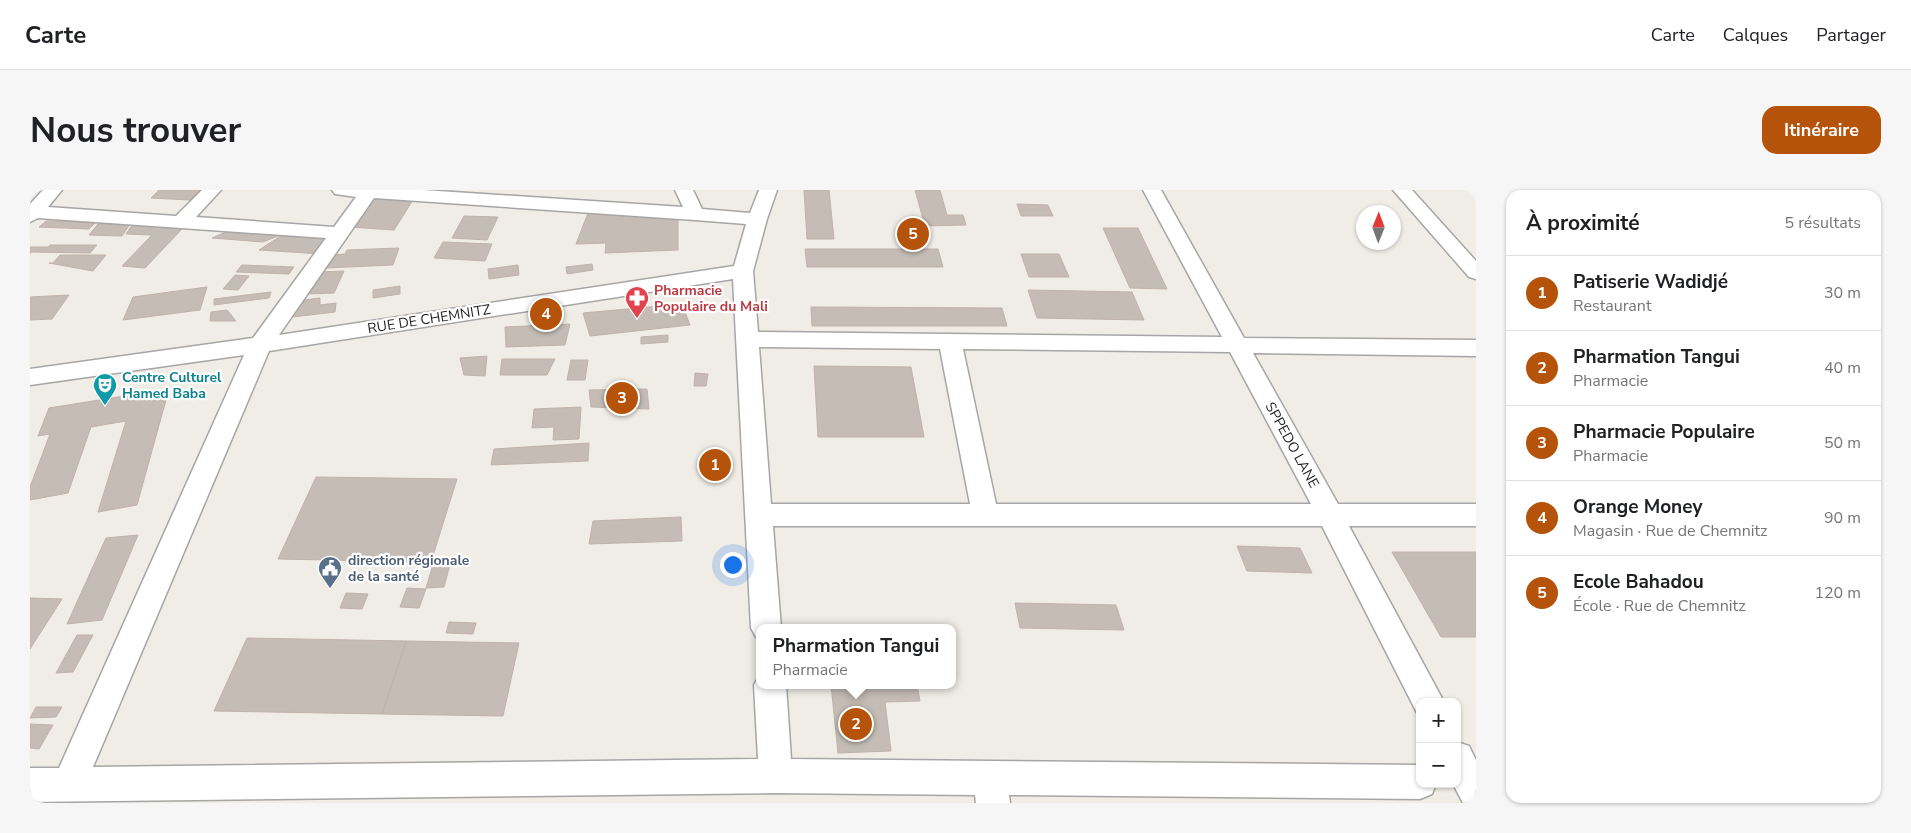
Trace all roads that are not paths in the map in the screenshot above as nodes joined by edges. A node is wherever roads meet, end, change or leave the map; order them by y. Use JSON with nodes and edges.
{"nodes":[{"id":1,"x":53,"y":190,"type":"edge"},
{"id":2,"x":212,"y":190,"type":"edge"},
{"id":3,"x":341,"y":190,"type":"edge"},
{"id":4,"x":684,"y":190,"type":"edge"},
{"id":5,"x":768,"y":190,"type":"edge"},
{"id":6,"x":1152,"y":190,"type":"edge"},
{"id":7,"x":1402,"y":190,"type":"edge"},
{"id":8,"x":369,"y":192,"type":"junction"},
{"id":9,"x":32,"y":214,"type":"edge"},
{"id":10,"x":695,"y":214,"type":"junction"},
{"id":11,"x":758,"y":219,"type":"junction"},
{"id":12,"x":180,"y":223,"type":"junction"},
{"id":13,"x":339,"y":233,"type":"junction"},
{"id":14,"x":743,"y":271,"type":"junction"},
{"id":15,"x":1476,"y":273,"type":"edge"},
{"id":16,"x":747,"y":339,"type":"junction"},
{"id":17,"x":950,"y":342,"type":"junction"},
{"id":18,"x":260,"y":345,"type":"junction"},
{"id":19,"x":1238,"y":345,"type":"junction"},
{"id":20,"x":1476,"y":348,"type":"edge"},
{"id":21,"x":30,"y":377,"type":"edge"},
{"id":22,"x":760,"y":515,"type":"junction"},
{"id":23,"x":985,"y":515,"type":"junction"},
{"id":24,"x":1330,"y":515,"type":"junction"},
{"id":25,"x":1476,"y":515,"type":"edge"},
{"id":26,"x":766,"y":624,"type":"edge"},
{"id":27,"x":770,"y":689,"type":"edge"},
{"id":28,"x":1426,"y":698,"type":"edge"},
{"id":29,"x":776,"y":776,"type":"junction"},
{"id":30,"x":1416,"y":782,"type":"edge"},
{"id":31,"x":69,"y":784,"type":"junction"},
{"id":32,"x":30,"y":785,"type":"edge"},
{"id":33,"x":991,"y":790,"type":"edge"}],
"edges":[{"from":1,"to":9,"type":"street"},
{"from":2,"to":12,"type":"street"},
{"from":3,"to":8,"type":"street"},
{"from":4,"to":10,"type":"street"},
{"from":5,"to":11,"type":"street"},
{"from":6,"to":19,"type":"street","name":"SPPEDO LANE"},
{"from":7,"to":15,"type":"street"},
{"from":8,"to":10,"type":"street"},
{"from":8,"to":13,"type":"street"},
{"from":9,"to":12,"type":"street"},
{"from":10,"to":11,"type":"street"},
{"from":11,"to":14,"type":"street"},
{"from":12,"to":13,"type":"street"},
{"from":13,"to":18,"type":"street"},
{"from":14,"to":16,"type":"street"},
{"from":14,"to":18,"type":"street","name":"RUE DE CHEMNITZ"},
{"from":16,"to":17,"type":"street"},
{"from":16,"to":22,"type":"street"},
{"from":17,"to":19,"type":"street"},
{"from":17,"to":23,"type":"street"},
{"from":18,"to":21,"type":"street","name":"RUE DE CHEMNITZ"},
{"from":18,"to":31,"type":"street"},
{"from":19,"to":20,"type":"street"},
{"from":19,"to":24,"type":"street","name":"SPPEDO LANE"},
{"from":22,"to":23,"type":"street"},
{"from":22,"to":26,"type":"street"},
{"from":23,"to":24,"type":"street"},
{"from":24,"to":25,"type":"street"},
{"from":24,"to":28,"type":"street","name":"SPPEDO LANE"},
{"from":27,"to":29,"type":"street"},
{"from":29,"to":31,"type":"street"},
{"from":29,"to":33,"type":"street"},
{"from":30,"to":33,"type":"street"},
{"from":31,"to":32,"type":"street"}]}
